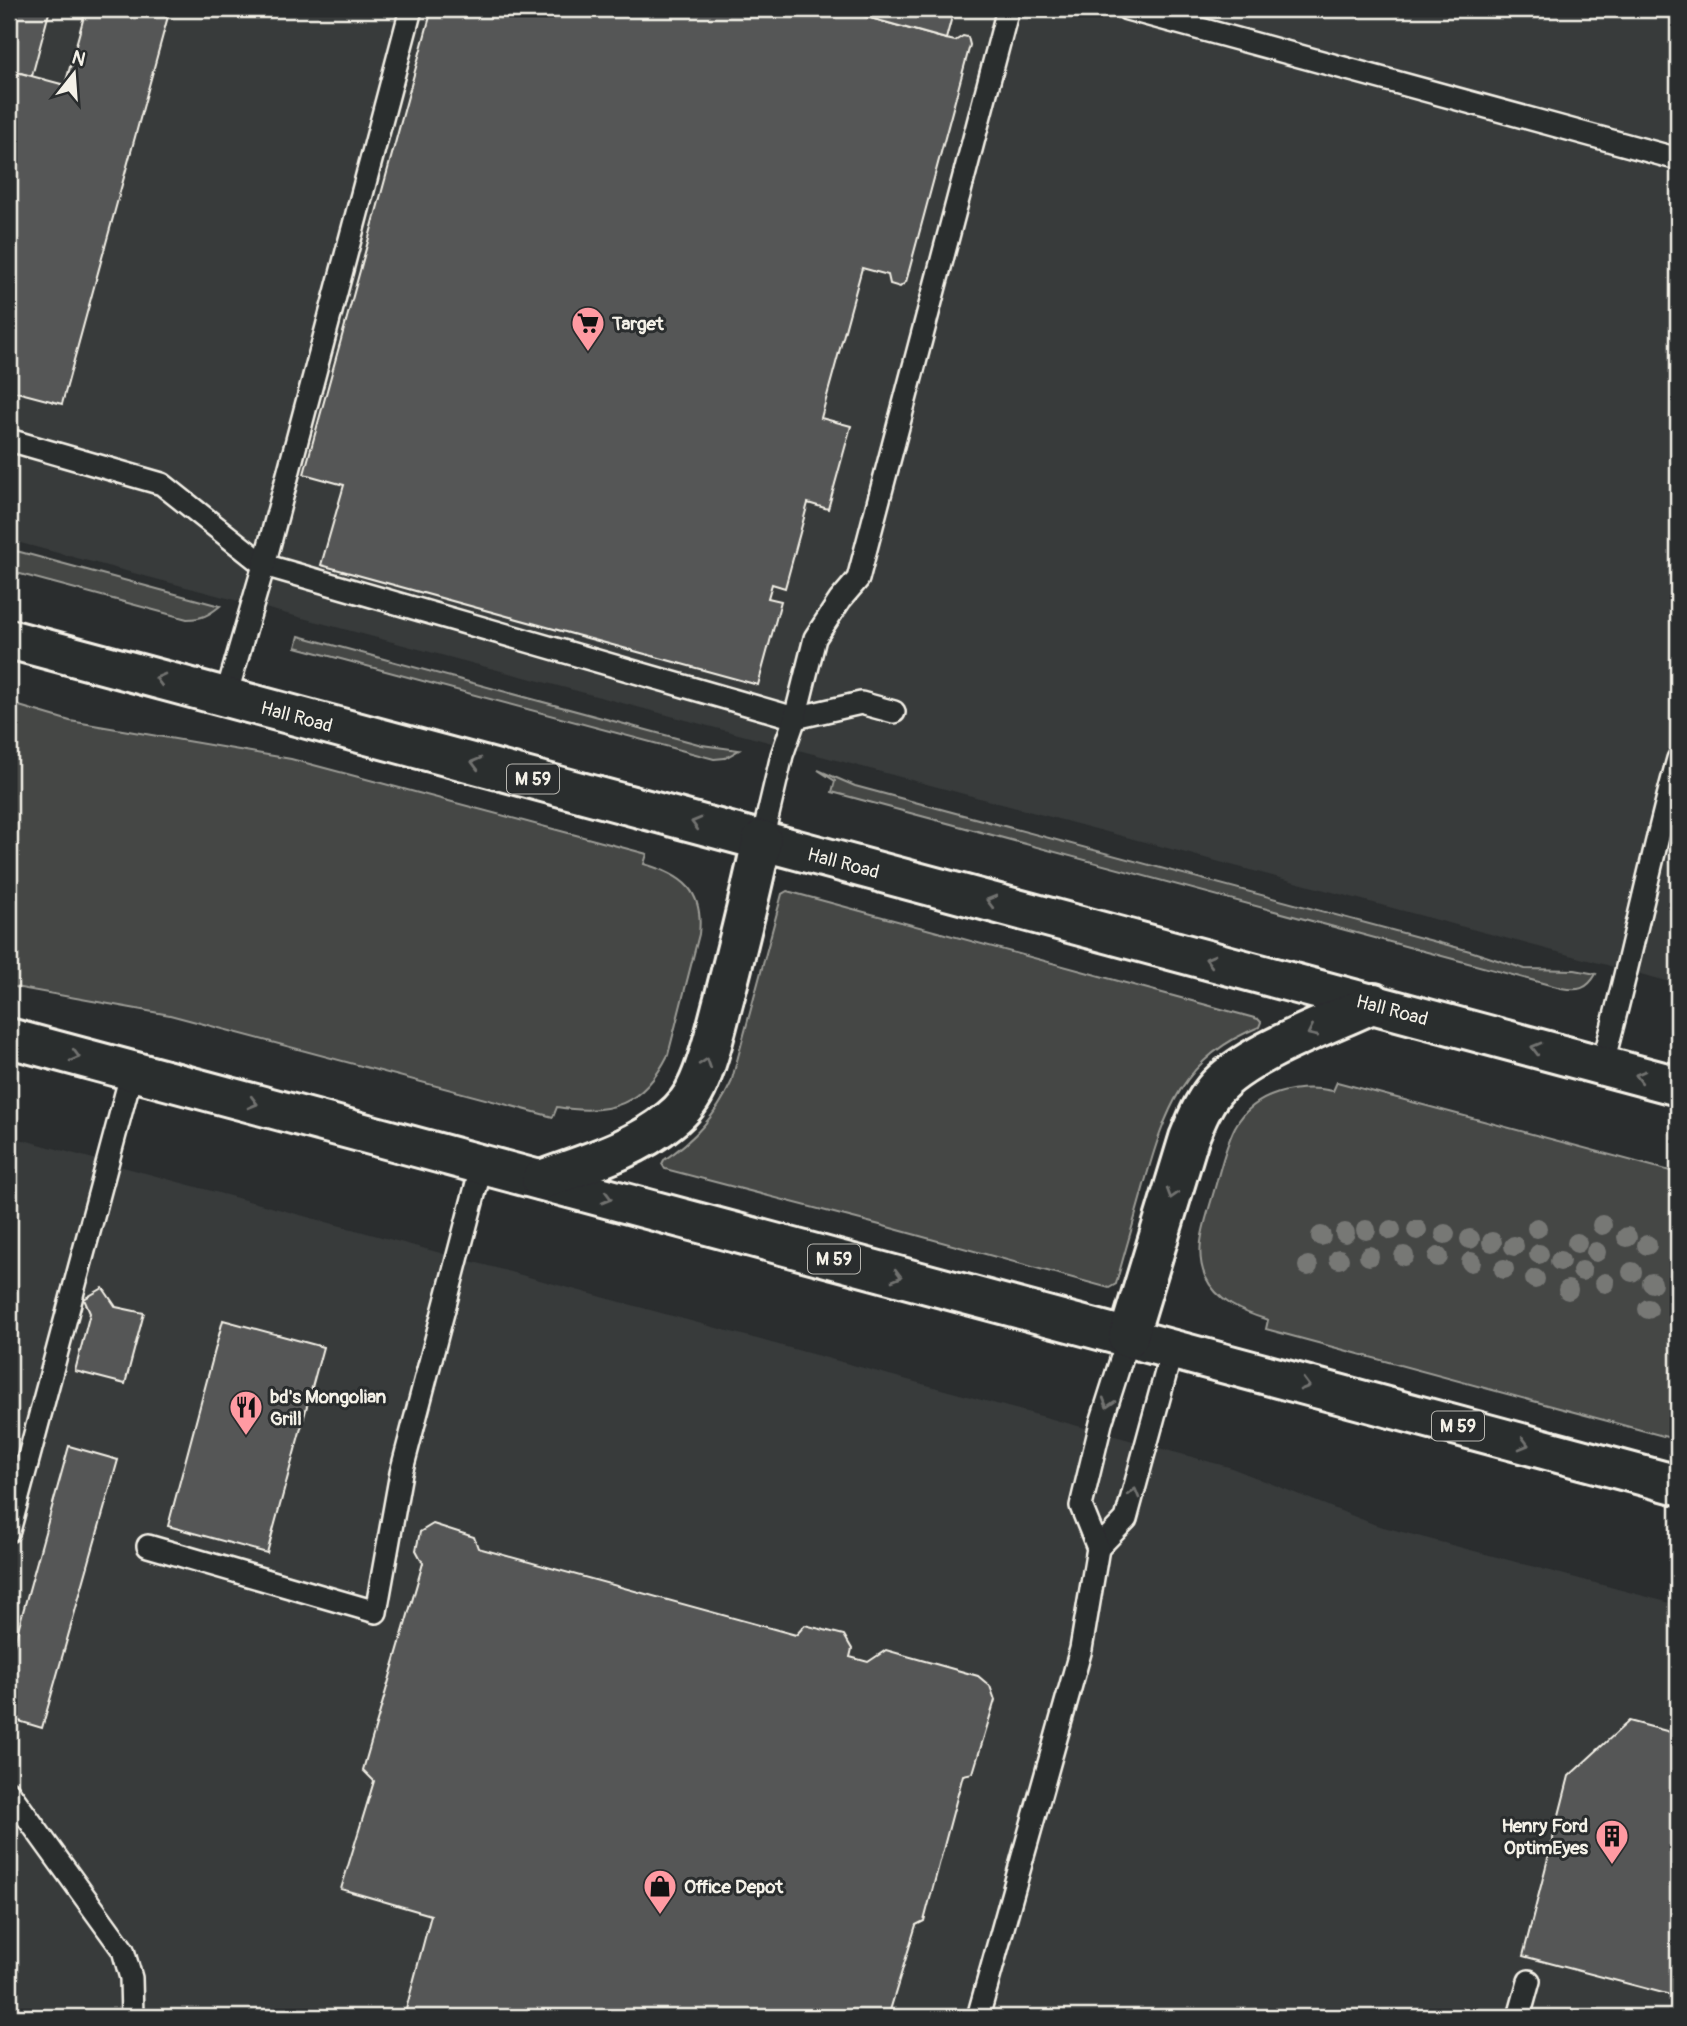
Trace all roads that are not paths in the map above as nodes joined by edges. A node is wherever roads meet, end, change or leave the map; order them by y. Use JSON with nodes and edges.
{"nodes":[{"id":1,"x":411,"y":9,"type":"edge"},
{"id":2,"x":1008,"y":9,"type":"edge"},
{"id":3,"x":1127,"y":9,"type":"edge"},
{"id":4,"x":1678,"y":159,"type":"edge"},
{"id":5,"x":9,"y":440,"type":"edge"},
{"id":6,"x":264,"y":565,"type":"junction"},
{"id":7,"x":9,"y":639,"type":"edge"},
{"id":8,"x":226,"y":696,"type":"junction"},
{"id":9,"x":894,"y":712,"type":"dead end"},
{"id":10,"x":795,"y":719,"type":"junction"},
{"id":11,"x":1678,"y":759,"type":"edge"},
{"id":12,"x":762,"y":840,"type":"junction"},
{"id":13,"x":1374,"y":1003,"type":"junction"},
{"id":14,"x":9,"y":1038,"type":"edge"},
{"id":15,"x":1602,"y":1066,"type":"junction"},
{"id":16,"x":132,"y":1071,"type":"junction"},
{"id":17,"x":1678,"y":1086,"type":"edge"},
{"id":18,"x":482,"y":1164,"type":"junction"},
{"id":19,"x":541,"y":1180,"type":"junction"},
{"id":20,"x":1128,"y":1338,"type":"junction"},
{"id":21,"x":1172,"y":1350,"type":"junction"},
{"id":22,"x":1678,"y":1485,"type":"edge"},
{"id":23,"x":9,"y":1531,"type":"edge"},
{"id":24,"x":148,"y":1546,"type":"dead end"},
{"id":25,"x":1098,"y":1548,"type":"junction"},
{"id":26,"x":9,"y":1792,"type":"edge"},
{"id":27,"x":1529,"y":1981,"type":"dead end"},
{"id":28,"x":132,"y":2017,"type":"edge"},
{"id":29,"x":978,"y":2017,"type":"edge"},
{"id":30,"x":1519,"y":2017,"type":"edge"}],
"edges":[{"from":1,"to":6,"type":"lane"},
{"from":2,"to":10,"type":"lane"},
{"from":3,"to":4,"type":"lane"},
{"from":5,"to":6,"type":"lane"},
{"from":6,"to":8,"type":"lane"},
{"from":6,"to":10,"type":"lane"},
{"from":8,"to":7,"type":"highway","name":"Hall Road","number":"M 59","one_way":true},
{"from":12,"to":8,"type":"highway","name":"Hall Road","number":"M 59","one_way":true},
{"from":9,"to":10,"type":"lane"},
{"from":10,"to":12,"type":"lane"},
{"from":11,"to":15,"type":"lane"},
{"from":13,"to":12,"type":"highway","name":"Hall Road","number":"M 59","one_way":true},
{"from":19,"to":12,"type":"highway","one_way":true},
{"from":15,"to":13,"type":"highway","name":"Hall Road","number":"M 59","one_way":true},
{"from":13,"to":20,"type":"highway","one_way":true},
{"from":14,"to":16,"type":"highway","number":"M 59","one_way":true},
{"from":17,"to":15,"type":"highway","name":"Hall Road","number":"M 59","one_way":true},
{"from":16,"to":18,"type":"highway","number":"M 59","one_way":true},
{"from":16,"to":23,"type":"lane"},
{"from":18,"to":19,"type":"highway","number":"M 59"},
{"from":18,"to":24,"type":"lane"},
{"from":19,"to":20,"type":"highway","number":"M 59","one_way":true},
{"from":20,"to":21,"type":"highway","number":"M 59"},
{"from":20,"to":25,"type":"lane","one_way":true},
{"from":21,"to":22,"type":"highway","number":"M 59","one_way":true},
{"from":25,"to":21,"type":"lane","one_way":true},
{"from":25,"to":29,"type":"lane"},
{"from":26,"to":28,"type":"lane"},
{"from":27,"to":30,"type":"lane"}]}
